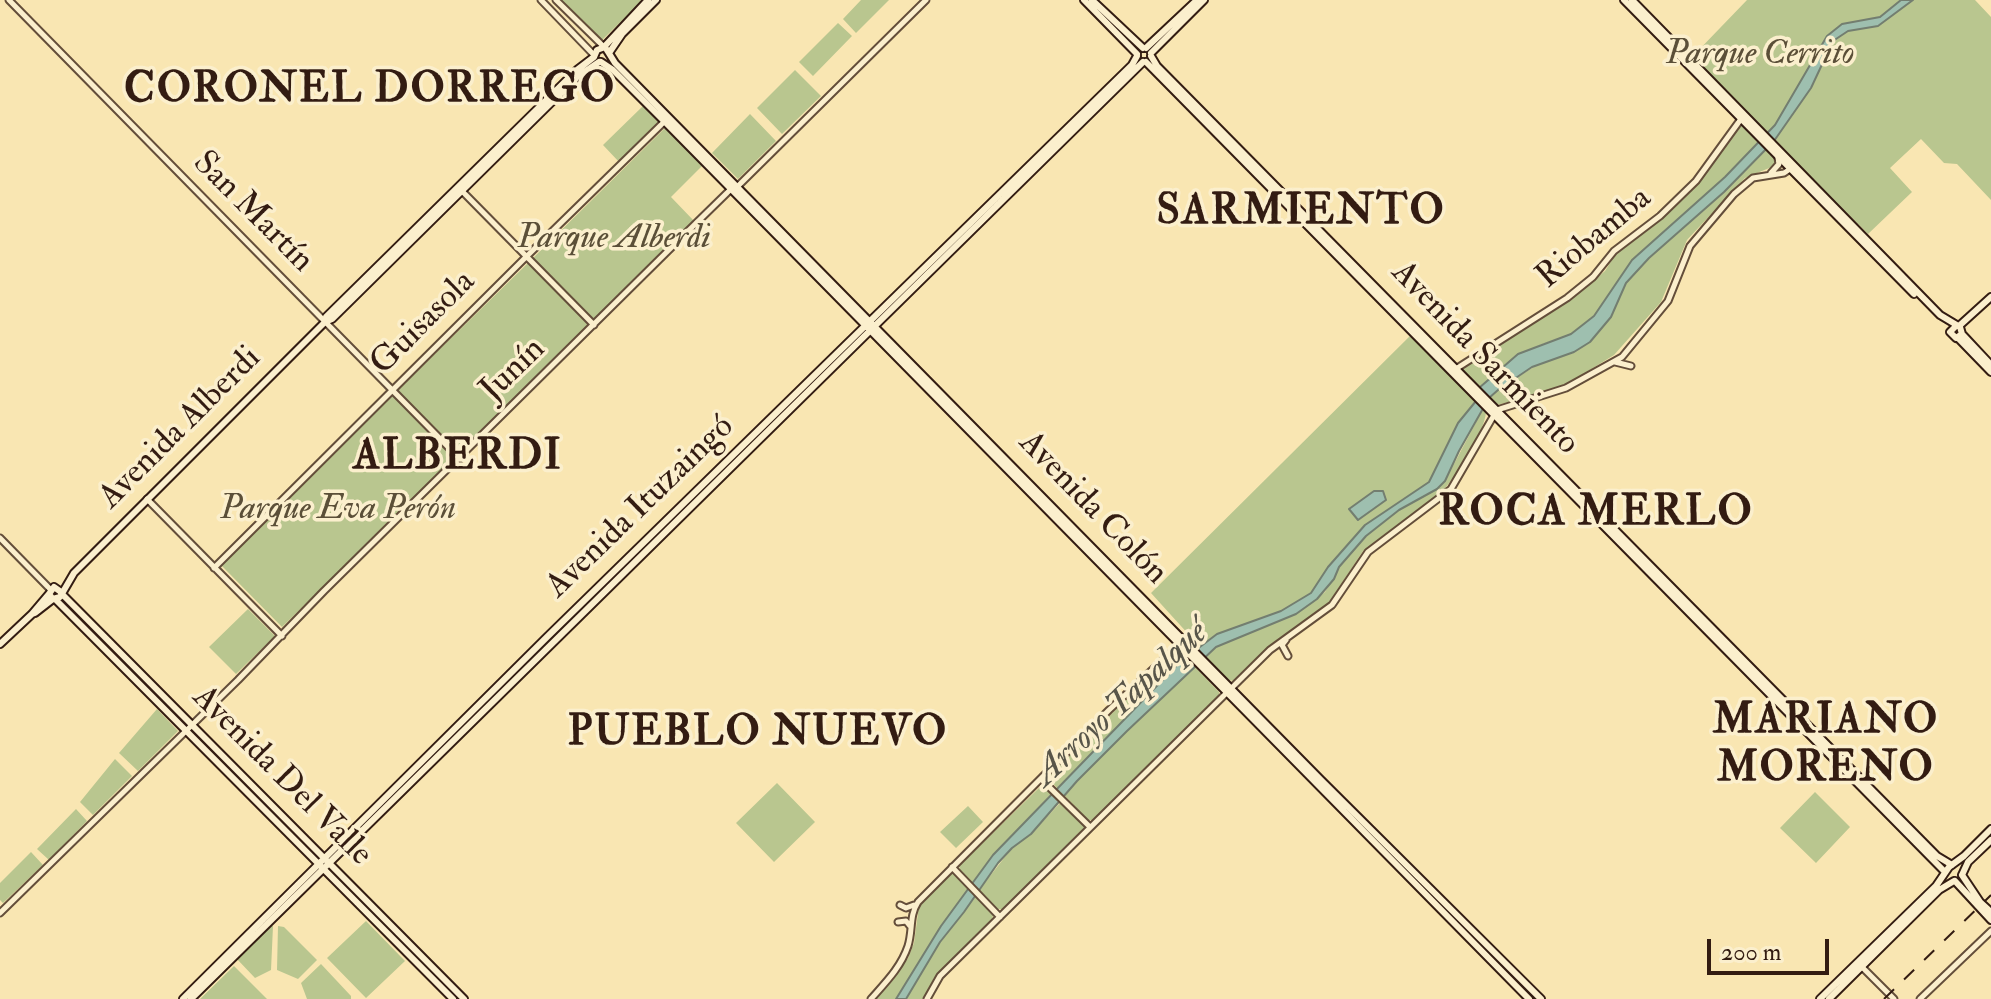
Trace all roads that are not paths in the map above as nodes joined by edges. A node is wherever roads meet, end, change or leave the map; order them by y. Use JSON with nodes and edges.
{"nodes":[{"id":1,"x":9,"y":0,"type":"edge"},
{"id":2,"x":541,"y":0,"type":"edge"},
{"id":3,"x":556,"y":0,"type":"edge"},
{"id":4,"x":648,"y":0,"type":"edge"},
{"id":5,"x":656,"y":0,"type":"edge"},
{"id":6,"x":926,"y":0,"type":"edge"},
{"id":7,"x":1084,"y":0,"type":"edge"},
{"id":8,"x":1092,"y":0,"type":"edge"},
{"id":9,"x":1197,"y":0,"type":"edge"},
{"id":10,"x":1204,"y":0,"type":"edge"},
{"id":11,"x":1624,"y":0,"type":"edge"},
{"id":12,"x":1632,"y":0,"type":"edge"},
{"id":13,"x":603,"y":46,"type":"junction"},
{"id":14,"x":609,"y":53,"type":"junction"},
{"id":15,"x":1144,"y":55,"type":"junction"},
{"id":16,"x":597,"y":59,"type":"junction"},
{"id":17,"x":1742,"y":116,"type":"junction"},
{"id":18,"x":667,"y":120,"type":"junction"},
{"id":19,"x":1778,"y":155,"type":"junction"},
{"id":20,"x":1792,"y":168,"type":"junction"},
{"id":21,"x":1769,"y":174,"type":"junction"},
{"id":22,"x":734,"y":188,"type":"junction"},
{"id":23,"x":460,"y":189,"type":"junction"},
{"id":24,"x":527,"y":256,"type":"junction"},
{"id":25,"x":1991,"y":297,"type":"edge"},
{"id":26,"x":325,"y":322,"type":"junction"},
{"id":27,"x":594,"y":325,"type":"junction"},
{"id":28,"x":870,"y":326,"type":"junction"},
{"id":29,"x":1959,"y":331,"type":"junction"},
{"id":30,"x":1627,"y":350,"type":"junction"},
{"id":31,"x":1614,"y":362,"type":"junction"},
{"id":32,"x":1991,"y":365,"type":"edge"},
{"id":33,"x":1453,"y":370,"type":"junction"},
{"id":34,"x":1991,"y":372,"type":"edge"},
{"id":35,"x":391,"y":390,"type":"junction"},
{"id":36,"x":1493,"y":411,"type":"junction"},
{"id":37,"x":460,"y":459,"type":"junction"},
{"id":38,"x":147,"y":499,"type":"junction"},
{"id":39,"x":0,"y":538,"type":"edge"},
{"id":40,"x":214,"y":568,"type":"junction"},
{"id":41,"x":55,"y":593,"type":"junction"},
{"id":42,"x":1294,"y":632,"type":"junction"},
{"id":43,"x":282,"y":636,"type":"junction"},
{"id":44,"x":0,"y":644,"type":"edge"},
{"id":45,"x":1183,"y":645,"type":"junction"},
{"id":46,"x":1265,"y":656,"type":"junction"},
{"id":47,"x":1228,"y":690,"type":"junction"},
{"id":48,"x":193,"y":725,"type":"junction"},
{"id":49,"x":186,"y":732,"type":"junction"},
{"id":50,"x":1041,"y":779,"type":"junction"},
{"id":51,"x":1090,"y":827,"type":"junction"},
{"id":52,"x":1991,"y":829,"type":"edge"},
{"id":53,"x":1991,"y":840,"type":"edge"},
{"id":54,"x":327,"y":861,"type":"junction"},
{"id":55,"x":1952,"y":865,"type":"junction"},
{"id":56,"x":321,"y":867,"type":"junction"},
{"id":57,"x":952,"y":867,"type":"junction"},
{"id":58,"x":1945,"y":872,"type":"junction"},
{"id":59,"x":1962,"y":875,"type":"junction"},
{"id":60,"x":1954,"y":881,"type":"junction"},
{"id":61,"x":918,"y":902,"type":"junction"},
{"id":62,"x":900,"y":905,"type":"dead end"},
{"id":63,"x":1991,"y":912,"type":"edge"},
{"id":64,"x":0,"y":913,"type":"edge"},
{"id":65,"x":1000,"y":917,"type":"junction"},
{"id":66,"x":1991,"y":920,"type":"edge"},
{"id":67,"x":898,"y":922,"type":"dead end"},
{"id":68,"x":910,"y":927,"type":"junction"},
{"id":69,"x":1991,"y":931,"type":"edge"},
{"id":70,"x":1860,"y":964,"type":"junction"},
{"id":71,"x":183,"y":999,"type":"edge"},
{"id":72,"x":191,"y":999,"type":"edge"},
{"id":73,"x":453,"y":999,"type":"edge"},
{"id":74,"x":462,"y":999,"type":"edge"},
{"id":75,"x":871,"y":999,"type":"edge"},
{"id":76,"x":927,"y":999,"type":"edge"},
{"id":77,"x":1529,"y":999,"type":"edge"},
{"id":78,"x":1541,"y":999,"type":"edge"},
{"id":79,"x":1820,"y":999,"type":"edge"},
{"id":80,"x":1829,"y":999,"type":"edge"},
{"id":81,"x":1894,"y":999,"type":"edge"},
{"id":82,"x":1920,"y":999,"type":"edge"}],
"edges":[{"from":1,"to":26,"type":"street","name":"San Martín"},
{"from":2,"to":16,"type":"street","name":"Avenida Colón"},
{"from":3,"to":13,"type":"street"},
{"from":4,"to":13,"type":"main road"},
{"from":5,"to":14,"type":"main road"},
{"from":6,"to":22,"type":"street","name":"Junín"},
{"from":7,"to":15,"type":"main road","name":"Avenida Sarmiento"},
{"from":8,"to":15,"type":"main road","name":"Avenida Sarmiento"},
{"from":9,"to":15,"type":"main road","name":"Avenida Ituzaingó"},
{"from":10,"to":15,"type":"main road","name":"Avenida Ituzaingó"},
{"from":11,"to":17,"type":"main road"},
{"from":12,"to":17,"type":"main road"},
{"from":13,"to":14,"type":"main road","name":"Avenida Colón"},
{"from":13,"to":16,"type":"main road"},
{"from":14,"to":16,"type":"main road"},
{"from":14,"to":18,"type":"main road","name":"Avenida Colón"},
{"from":15,"to":28,"type":"main road","name":"Avenida Ituzaingó"},
{"from":15,"to":33,"type":"main road","name":"Avenida Sarmiento"},
{"from":16,"to":18,"type":"main road","name":"Avenida Colón"},
{"from":16,"to":23,"type":"main road","name":"Avenida Alberdi"},
{"from":17,"to":19,"type":"main road"},
{"from":17,"to":33,"type":"street","name":"Riobamba"},
{"from":18,"to":22,"type":"main road","name":"Avenida Colón"},
{"from":18,"to":24,"type":"street","name":"Guisasola"},
{"from":19,"to":20,"type":"main road"},
{"from":19,"to":21,"type":"street"},
{"from":20,"to":21,"type":"street"},
{"from":20,"to":29,"type":"main road"},
{"from":20,"to":29,"type":"main road"},
{"from":21,"to":30,"type":"street"},
{"from":22,"to":27,"type":"street","name":"Junín"},
{"from":22,"to":28,"type":"main road","name":"Avenida Colón"},
{"from":23,"to":24,"type":"street"},
{"from":23,"to":26,"type":"main road","name":"Avenida Alberdi"},
{"from":24,"to":27,"type":"street"},
{"from":24,"to":35,"type":"street","name":"Guisasola"},
{"from":25,"to":29,"type":"main road"},
{"from":26,"to":35,"type":"street","name":"San Martín"},
{"from":26,"to":38,"type":"main road","name":"Avenida Alberdi"},
{"from":27,"to":37,"type":"street","name":"Junín"},
{"from":28,"to":45,"type":"main road","name":"Avenida Colón"},
{"from":28,"to":54,"type":"main road","name":"Avenida Ituzaingó"},
{"from":29,"to":32,"type":"main road"},
{"from":29,"to":34,"type":"main road"},
{"from":30,"to":31,"type":"street"},
{"from":30,"to":31,"type":"street"},
{"from":31,"to":36,"type":"street"},
{"from":33,"to":36,"type":"main road","name":"Avenida Sarmiento"},
{"from":35,"to":37,"type":"street","name":"San Martín"},
{"from":35,"to":40,"type":"street","name":"Guisasola"},
{"from":36,"to":42,"type":"street"},
{"from":36,"to":55,"type":"main road","name":"Avenida Sarmiento"},
{"from":36,"to":58,"type":"main road","name":"Avenida Sarmiento"},
{"from":37,"to":43,"type":"street","name":"Junín"},
{"from":38,"to":40,"type":"street"},
{"from":38,"to":41,"type":"main road","name":"Avenida Alberdi"},
{"from":39,"to":41,"type":"street","name":"Avenida Del Valle"},
{"from":40,"to":43,"type":"street"},
{"from":41,"to":44,"type":"main road","name":"Avenida Alberdi"},
{"from":41,"to":48,"type":"main road","name":"Avenida Del Valle"},
{"from":41,"to":49,"type":"main road","name":"Avenida Del Valle"},
{"from":42,"to":46,"type":"street"},
{"from":42,"to":46,"type":"street"},
{"from":43,"to":48,"type":"street","name":"Junín"},
{"from":45,"to":47,"type":"main road","name":"Avenida Colón"},
{"from":45,"to":50,"type":"street"},
{"from":46,"to":47,"type":"street"},
{"from":47,"to":51,"type":"street"},
{"from":47,"to":77,"type":"main road","name":"Avenida Colón"},
{"from":47,"to":78,"type":"main road","name":"Avenida Colón"},
{"from":48,"to":49,"type":"street","name":"Junín"},
{"from":48,"to":54,"type":"main road","name":"Avenida Del Valle"},
{"from":49,"to":56,"type":"main road","name":"Avenida Del Valle"},
{"from":49,"to":64,"type":"street","name":"Junín"},
{"from":50,"to":51,"type":"street"},
{"from":50,"to":57,"type":"street"},
{"from":51,"to":65,"type":"street"},
{"from":52,"to":55,"type":"main road"},
{"from":53,"to":59,"type":"main road"},
{"from":54,"to":56,"type":"main road","name":"Avenida Ituzaingó"},
{"from":54,"to":74,"type":"main road","name":"Avenida Del Valle"},
{"from":55,"to":58,"type":"main road"},
{"from":55,"to":59,"type":"main road","name":"Avenida Sarmiento"},
{"from":56,"to":71,"type":"main road","name":"Avenida Ituzaingó"},
{"from":56,"to":72,"type":"main road","name":"Avenida Ituzaingó"},
{"from":56,"to":73,"type":"main road","name":"Avenida Del Valle"},
{"from":57,"to":61,"type":"street"},
{"from":57,"to":65,"type":"street"},
{"from":58,"to":60,"type":"main road","name":"Avenida Sarmiento"},
{"from":58,"to":70,"type":"main road"},
{"from":59,"to":60,"type":"main road"},
{"from":59,"to":63,"type":"main road"},
{"from":60,"to":66,"type":"main road"},
{"from":60,"to":70,"type":"main road"},
{"from":61,"to":62,"type":"street"},
{"from":61,"to":68,"type":"street"},
{"from":65,"to":76,"type":"street"},
{"from":67,"to":68,"type":"street"},
{"from":68,"to":75,"type":"street"},
{"from":69,"to":82,"type":"street"},
{"from":70,"to":79,"type":"main road"},
{"from":70,"to":80,"type":"main road"},
{"from":70,"to":81,"type":"street"}]}
